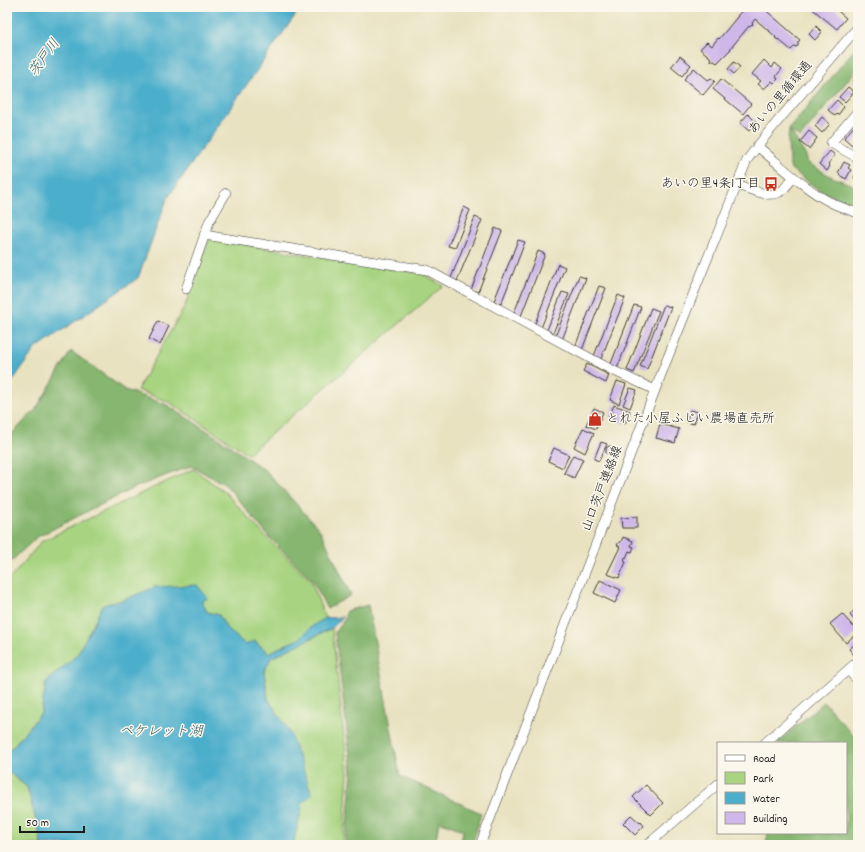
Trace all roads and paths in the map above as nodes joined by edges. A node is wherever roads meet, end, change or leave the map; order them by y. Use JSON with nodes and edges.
{"nodes":[{"id":1,"x":858,"y":27,"type":"edge"},
{"id":2,"x":858,"y":111,"type":"edge"},
{"id":3,"x":757,"y":146,"type":"junction"},
{"id":4,"x":858,"y":158,"type":"edge"},
{"id":5,"x":794,"y":177,"type":"junction"},
{"id":6,"x":737,"y":184,"type":"junction"},
{"id":7,"x":226,"y":193,"type":"dead end"},
{"id":8,"x":858,"y":213,"type":"edge"},
{"id":9,"x":204,"y":235,"type":"junction"},
{"id":10,"x":186,"y":289,"type":"dead end"},
{"id":11,"x":655,"y":390,"type":"junction"},
{"id":12,"x":858,"y":661,"type":"edge"},
{"id":13,"x":848,"y":670,"type":"junction"},
{"id":14,"x":858,"y":682,"type":"edge"},
{"id":15,"x":766,"y":742,"type":"edge"},
{"id":16,"x":717,"y":785,"type":"edge"},
{"id":17,"x":480,"y":845,"type":"edge"},
{"id":18,"x":647,"y":845,"type":"edge"}],
"edges":[{"from":1,"to":3,"type":"street","name":"あいの里循環通"},
{"from":2,"to":4,"type":"street"},
{"from":3,"to":5,"type":"street","name":"あいの里循環通"},
{"from":3,"to":6,"type":"street","name":"山口茨戸連絡線"},
{"from":5,"to":6,"type":"street"},
{"from":5,"to":8,"type":"street","name":"あいの里循環通"},
{"from":6,"to":11,"type":"street","name":"山口茨戸連絡線"},
{"from":7,"to":9,"type":"street"},
{"from":9,"to":10,"type":"street"},
{"from":9,"to":11,"type":"street"},
{"from":11,"to":17,"type":"street","name":"山口茨戸連絡線"},
{"from":12,"to":13,"type":"street"},
{"from":13,"to":14,"type":"street"},
{"from":13,"to":15,"type":"street"},
{"from":16,"to":18,"type":"street"}]}
